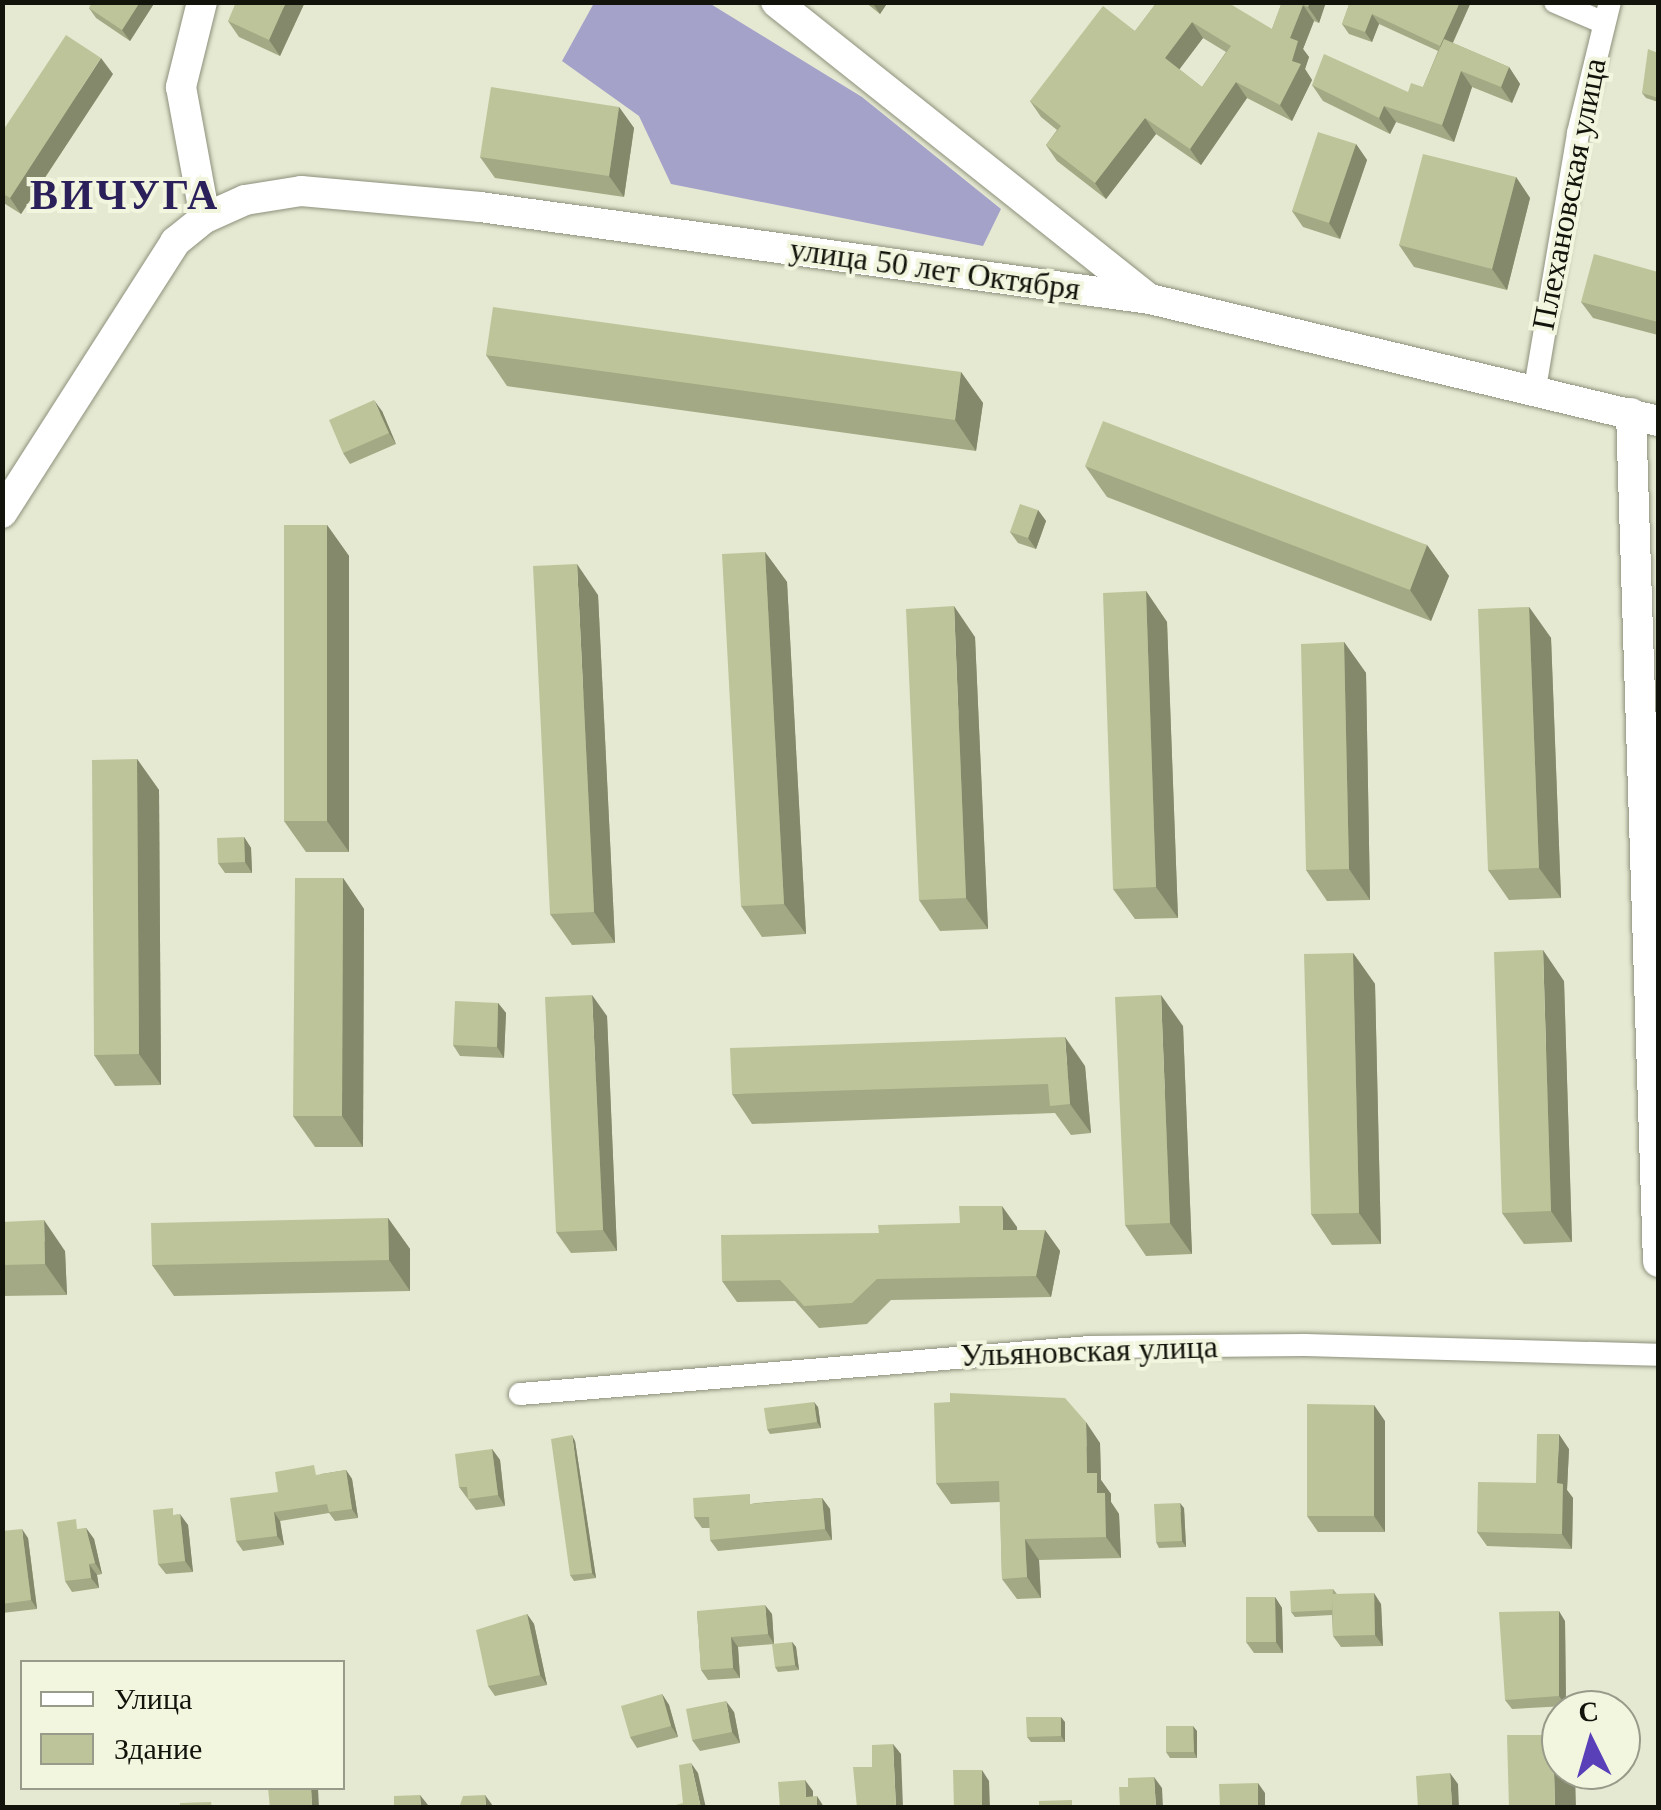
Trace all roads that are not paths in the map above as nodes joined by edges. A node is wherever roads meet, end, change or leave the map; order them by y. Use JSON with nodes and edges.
{"nodes":[{"id":1,"x":202,"y":2,"type":"edge"},
{"id":2,"x":776,"y":2,"type":"edge"},
{"id":3,"x":1556,"y":2,"type":"edge"},
{"id":4,"x":1606,"y":12,"type":"edge"},
{"id":5,"x":204,"y":218,"type":"junction"},
{"id":6,"x":1150,"y":299,"type":"junction"},
{"id":7,"x":1534,"y":388,"type":"junction"},
{"id":8,"x":1644,"y":417,"type":"edge"},
{"id":9,"x":2,"y":513,"type":"edge"},
{"id":10,"x":1658,"y":1262,"type":"edge"},
{"id":11,"x":1658,"y":1355,"type":"edge"},
{"id":12,"x":520,"y":1394,"type":"dead end"}],
"edges":[{"from":1,"to":5,"type":"main road"},
{"from":2,"to":6,"type":"main road"},
{"from":3,"to":4,"type":"street"},
{"from":4,"to":7,"type":"street","name":"Плехановская улица"},
{"from":5,"to":6,"type":"main road","name":"улица 50 лет Октября"},
{"from":5,"to":9,"type":"main road"},
{"from":6,"to":7,"type":"main road","name":"улица 50 лет Октября"},
{"from":7,"to":8,"type":"main road","name":"улица 50 лет Октября"},
{"from":8,"to":10,"type":"main road"},
{"from":11,"to":12,"type":"street","name":"Ульяновская улица"}]}
